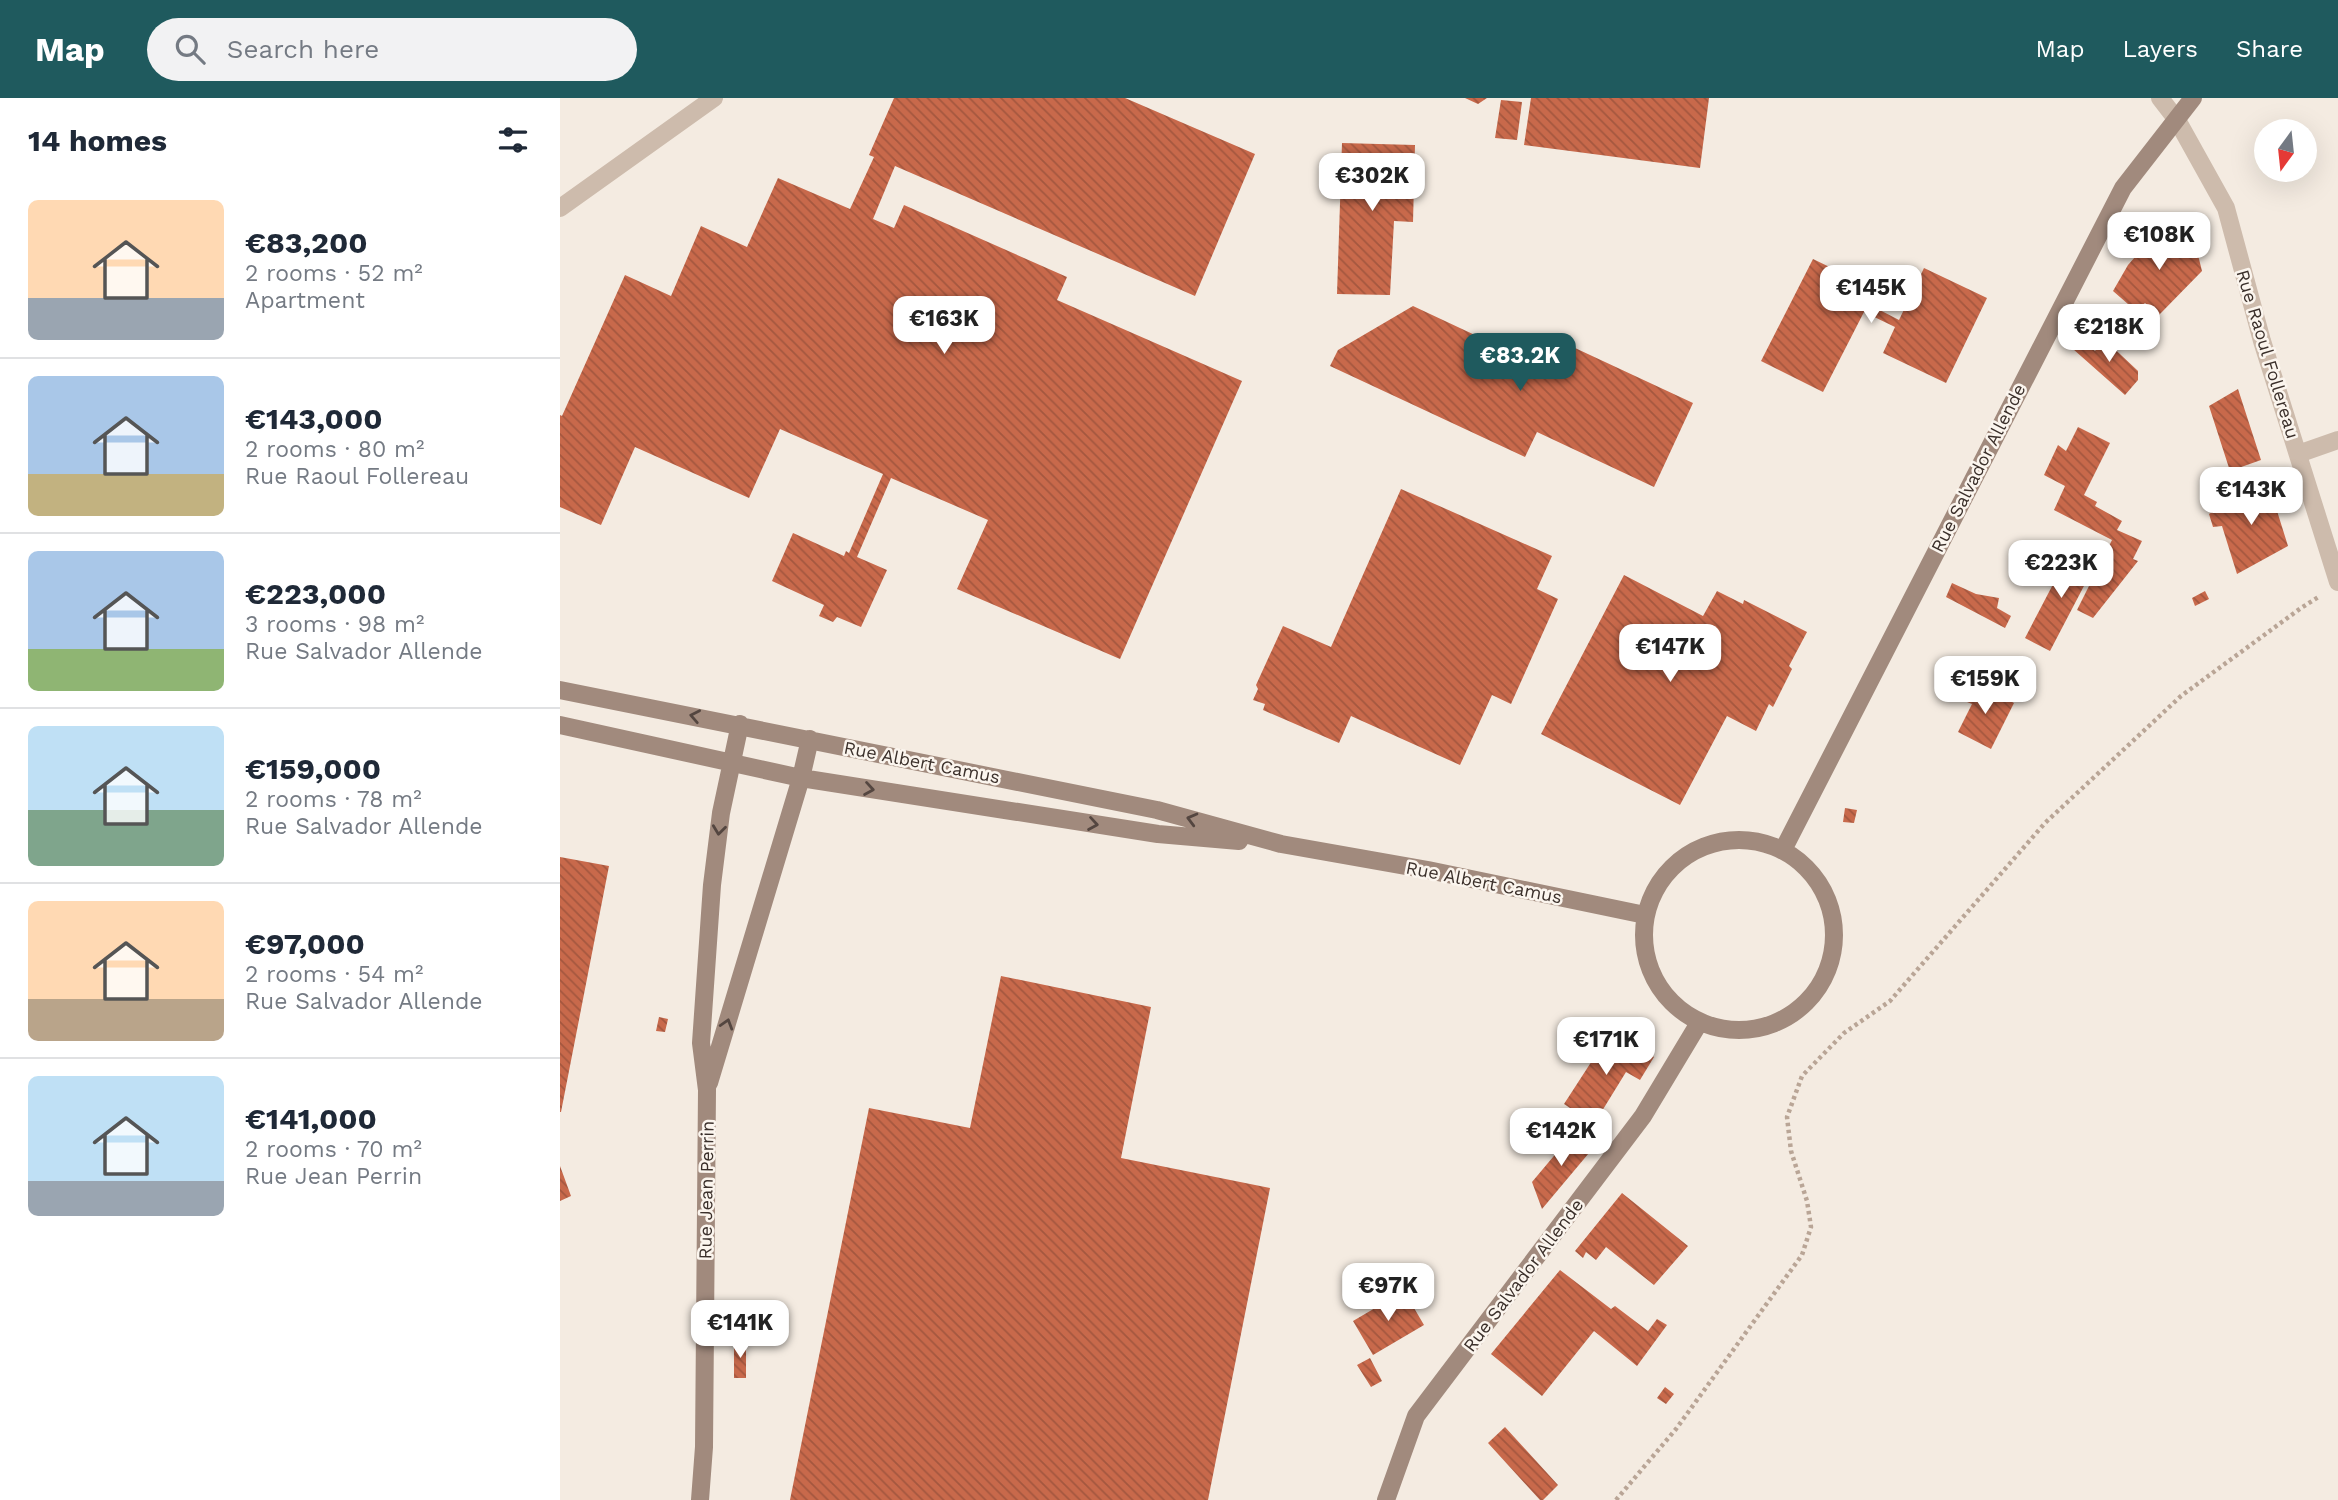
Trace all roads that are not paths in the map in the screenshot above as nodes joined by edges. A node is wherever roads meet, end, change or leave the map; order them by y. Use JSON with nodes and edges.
{"nodes":[{"id":1,"x":714,"y":98,"type":"edge"},
{"id":2,"x":2160,"y":98,"type":"edge"},
{"id":3,"x":2193,"y":98,"type":"edge"},
{"id":4,"x":2176,"y":120,"type":"junction"},
{"id":5,"x":560,"y":208,"type":"edge"},
{"id":6,"x":2338,"y":440,"type":"edge"},
{"id":7,"x":2298,"y":454,"type":"junction"},
{"id":8,"x":2333,"y":587,"type":"edge"},
{"id":9,"x":560,"y":690,"type":"edge"},
{"id":10,"x":740,"y":724,"type":"junction"},
{"id":11,"x":560,"y":725,"type":"edge"},
{"id":12,"x":810,"y":739,"type":"junction"},
{"id":13,"x":731,"y":763,"type":"junction"},
{"id":14,"x":801,"y":778,"type":"junction"},
{"id":15,"x":1281,"y":844,"type":"junction"},
{"id":16,"x":1783,"y":850,"type":"junction"},
{"id":17,"x":1645,"y":915,"type":"junction"},
{"id":18,"x":1699,"y":1023,"type":"junction"},
{"id":19,"x":707,"y":1090,"type":"junction"},
{"id":20,"x":700,"y":1500,"type":"edge"},
{"id":21,"x":1385,"y":1500,"type":"edge"}],
"edges":[{"from":1,"to":5,"type":"street"},
{"from":2,"to":4,"type":"street","name":"Rue Raoul Follereau"},
{"from":3,"to":4,"type":"street","name":"Rue Salvador Allende"},
{"from":4,"to":7,"type":"street","name":"Rue Raoul Follereau"},
{"from":4,"to":16,"type":"street","name":"Rue Salvador Allende"},
{"from":6,"to":7,"type":"street"},
{"from":7,"to":8,"type":"street","name":"Rue Raoul Follereau"},
{"from":10,"to":9,"type":"street","name":"Rue Albert Camus","one_way":true},
{"from":10,"to":12,"type":"street","name":"Rue Albert Camus"},
{"from":10,"to":13,"type":"street","name":"Rue Jean Perrin"},
{"from":11,"to":13,"type":"street","name":"Rue Albert Camus"},
{"from":12,"to":14,"type":"street","name":"Rue Jean Perrin"},
{"from":15,"to":12,"type":"street","name":"Rue Albert Camus","one_way":true},
{"from":13,"to":14,"type":"street","name":"Rue Albert Camus"},
{"from":13,"to":19,"type":"street","name":"Rue Jean Perrin","one_way":true},
{"from":14,"to":15,"type":"street","name":"Rue Albert Camus","one_way":true},
{"from":19,"to":14,"type":"street","name":"Rue Jean Perrin","one_way":true},
{"from":15,"to":17,"type":"street","name":"Rue Albert Camus"},
{"from":16,"to":17,"type":"street"},
{"from":16,"to":18,"type":"street"},
{"from":17,"to":18,"type":"street"},
{"from":18,"to":21,"type":"street","name":"Rue Salvador Allende"},
{"from":19,"to":20,"type":"street","name":"Rue Jean Perrin"}]}
